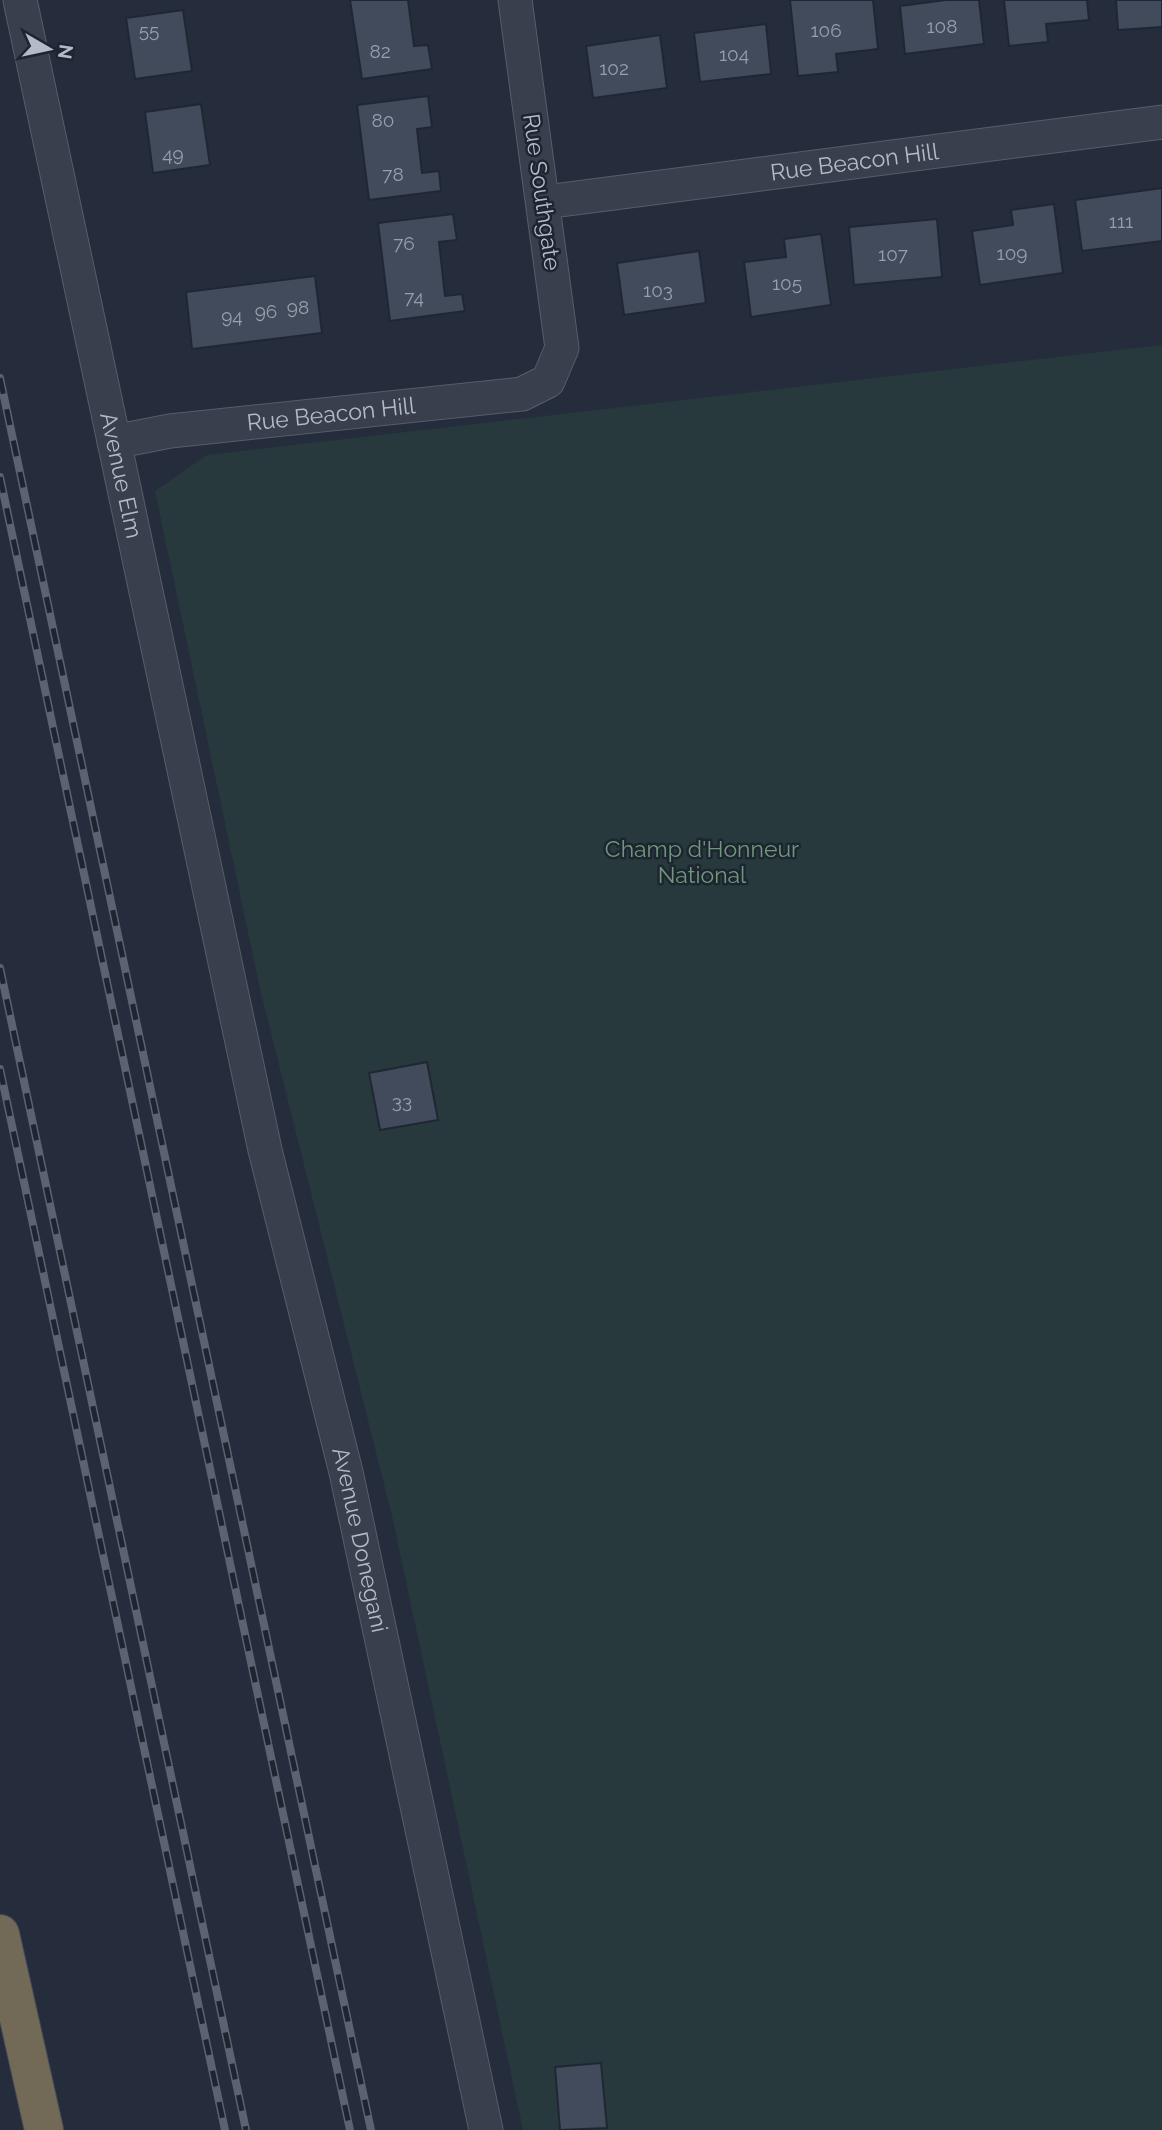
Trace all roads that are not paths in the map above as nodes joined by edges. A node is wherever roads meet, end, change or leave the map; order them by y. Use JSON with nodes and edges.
{"nodes":[{"id":1,"x":20,"y":0,"type":"edge"},
{"id":2,"x":515,"y":0,"type":"edge"},
{"id":3,"x":1162,"y":122,"type":"edge"},
{"id":4,"x":545,"y":202,"type":"junction"},
{"id":5,"x":548,"y":381,"type":"joint"},
{"id":6,"x":114,"y":442,"type":"junction"},
{"id":7,"x":222,"y":951,"type":"joint"},
{"id":8,"x":0,"y":1934,"type":"edge"},
{"id":9,"x":44,"y":2130,"type":"edge"},
{"id":10,"x":486,"y":2130,"type":"edge"}],
"edges":[{"from":1,"to":6,"type":"street","name":"Avenue Elm"},
{"from":2,"to":4,"type":"street","name":"Rue Southgate"},
{"from":3,"to":4,"type":"street","name":"Rue Beacon Hill"},
{"from":4,"to":5,"type":"street","name":"Rue Southgate"},
{"from":5,"to":6,"type":"street","name":"Rue Beacon Hill"},
{"from":6,"to":7,"type":"street","name":"Avenue Elm"},
{"from":7,"to":10,"type":"street","name":"Avenue Donegani"},
{"from":8,"to":9,"type":"highway"}]}
